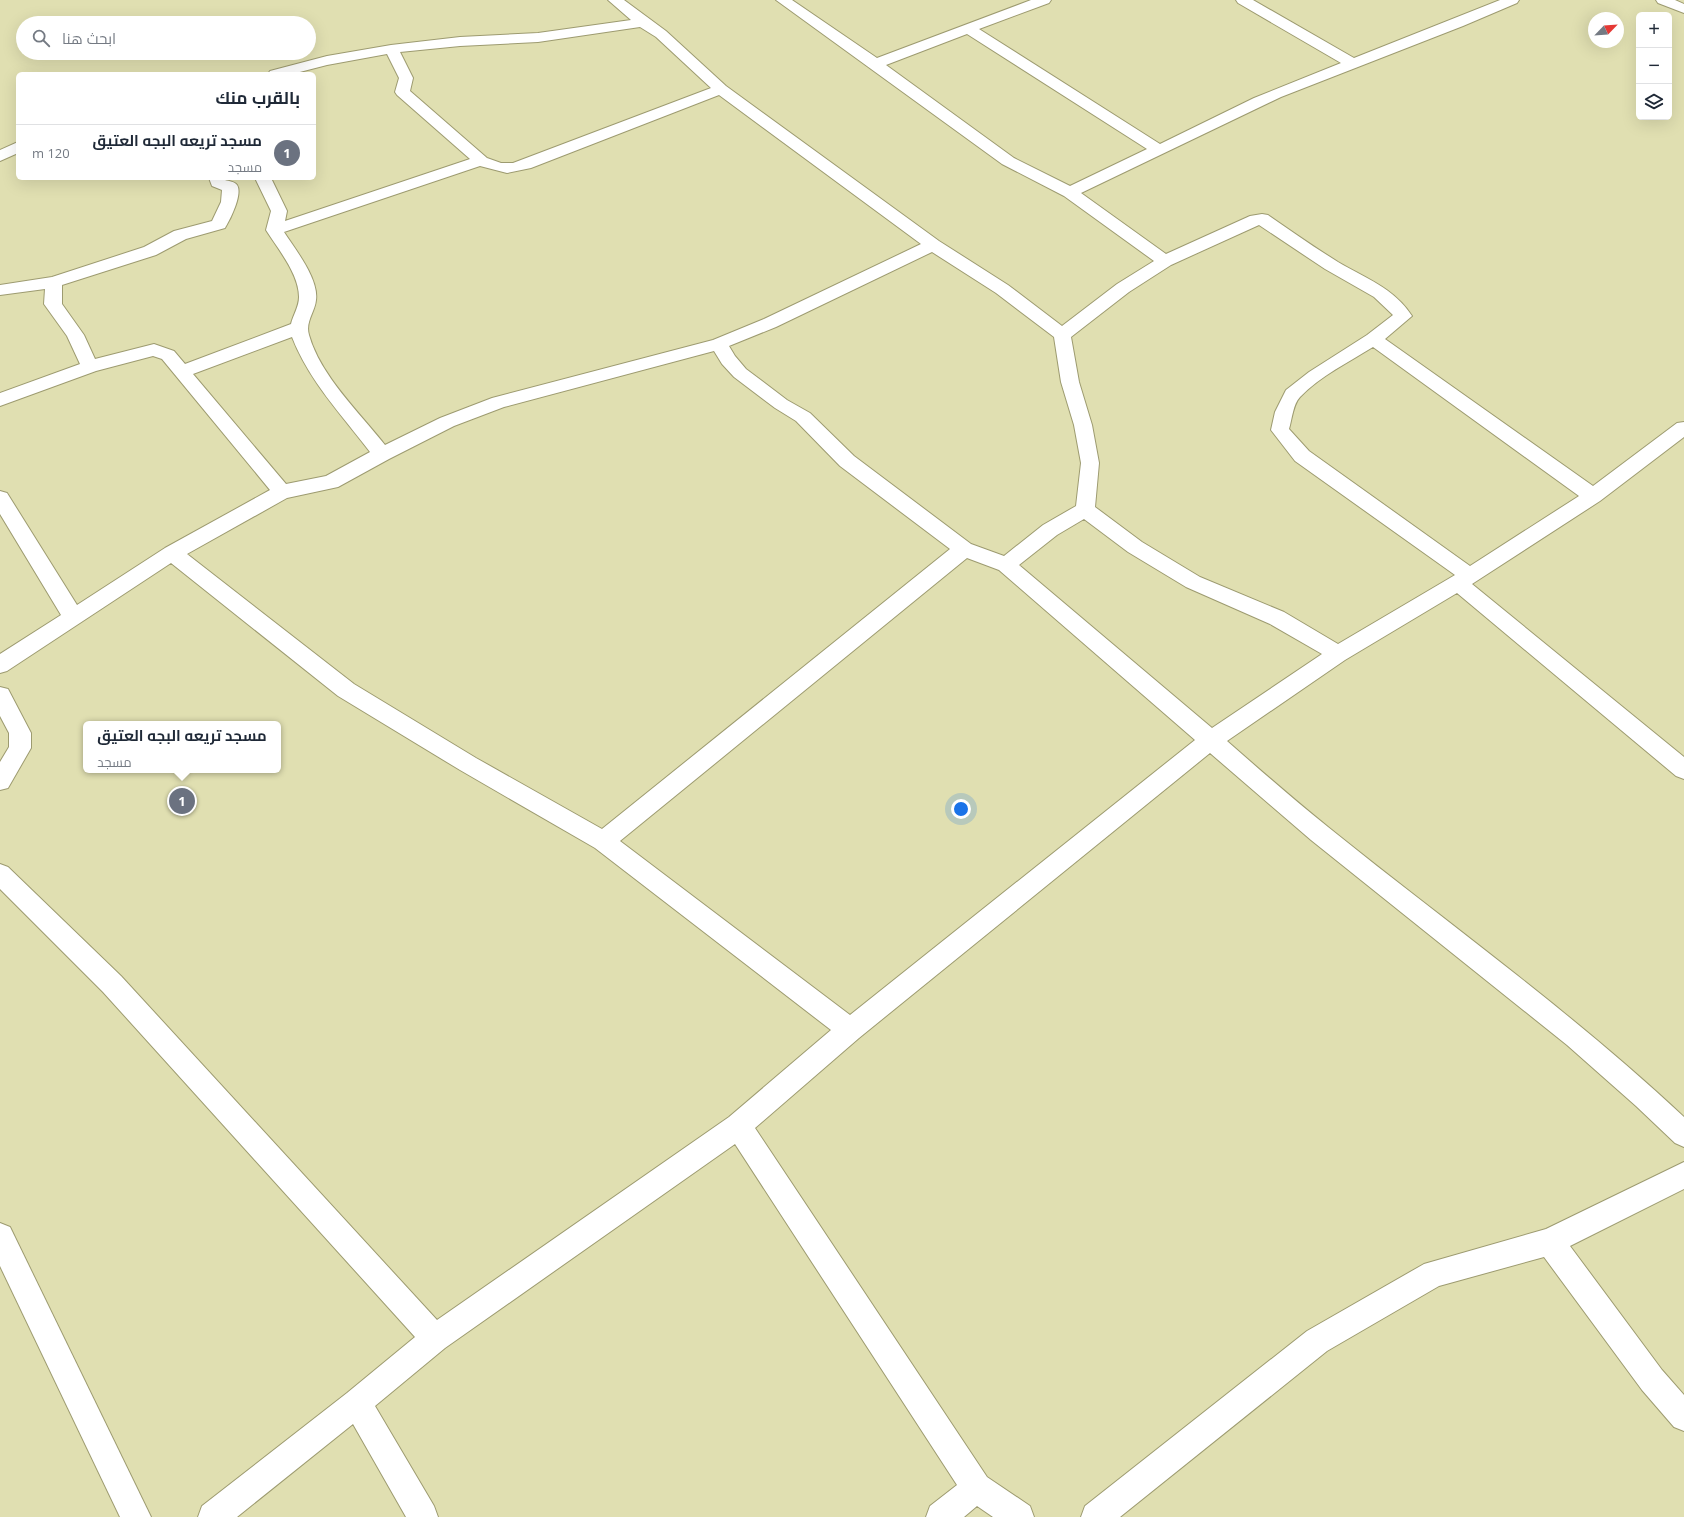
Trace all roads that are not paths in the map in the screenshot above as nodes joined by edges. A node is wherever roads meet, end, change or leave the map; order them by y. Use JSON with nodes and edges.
{"nodes":[{"id":1,"x":615,"y":0,"type":"edge"},
{"id":2,"x":783,"y":0,"type":"edge"},
{"id":3,"x":1044,"y":0,"type":"edge"},
{"id":4,"x":1243,"y":0,"type":"edge"},
{"id":5,"x":1512,"y":0,"type":"edge"},
{"id":6,"x":1663,"y":0,"type":"edge"},
{"id":7,"x":1684,"y":9,"type":"edge"},
{"id":8,"x":643,"y":22,"type":"junction"},
{"id":9,"x":969,"y":29,"type":"junction"},
{"id":10,"x":391,"y":49,"type":"junction"},
{"id":11,"x":875,"y":64,"type":"junction"},
{"id":12,"x":1353,"y":64,"type":"junction"},
{"id":13,"x":282,"y":72,"type":"edge"},
{"id":14,"x":721,"y":89,"type":"junction"},
{"id":15,"x":16,"y":148,"type":"edge"},
{"id":16,"x":1159,"y":150,"type":"junction"},
{"id":17,"x":0,"y":156,"type":"edge"},
{"id":18,"x":481,"y":161,"type":"junction"},
{"id":19,"x":217,"y":180,"type":"edge"},
{"id":20,"x":264,"y":180,"type":"edge"},
{"id":21,"x":1070,"y":193,"type":"junction"},
{"id":22,"x":274,"y":230,"type":"junction"},
{"id":23,"x":933,"y":245,"type":"junction"},
{"id":24,"x":1165,"y":262,"type":"junction"},
{"id":25,"x":54,"y":282,"type":"junction"},
{"id":26,"x":0,"y":290,"type":"edge"},
{"id":27,"x":298,"y":328,"type":"junction"},
{"id":28,"x":1062,"y":335,"type":"junction"},
{"id":29,"x":1373,"y":338,"type":"junction"},
{"id":30,"x":719,"y":344,"type":"junction"},
{"id":31,"x":90,"y":367,"type":"junction"},
{"id":32,"x":183,"y":371,"type":"junction"},
{"id":33,"x":0,"y":400,"type":"edge"},
{"id":34,"x":1684,"y":428,"type":"edge"},
{"id":35,"x":382,"y":454,"type":"junction"},
{"id":36,"x":282,"y":492,"type":"junction"},
{"id":37,"x":1594,"y":496,"type":"junction"},
{"id":38,"x":0,"y":498,"type":"edge"},
{"id":39,"x":1085,"y":510,"type":"junction"},
{"id":40,"x":964,"y":549,"type":"junction"},
{"id":41,"x":172,"y":553,"type":"junction"},
{"id":42,"x":1006,"y":565,"type":"junction"},
{"id":43,"x":1464,"y":579,"type":"junction"},
{"id":44,"x":74,"y":618,"type":"junction"},
{"id":45,"x":1338,"y":654,"type":"junction"},
{"id":46,"x":0,"y":665,"type":"edge"},
{"id":47,"x":0,"y":695,"type":"edge"},
{"id":48,"x":1211,"y":740,"type":"junction"},
{"id":49,"x":1684,"y":770,"type":"edge"},
{"id":50,"x":0,"y":781,"type":"edge"},
{"id":51,"x":603,"y":841,"type":"junction"},
{"id":52,"x":0,"y":874,"type":"edge"},
{"id":53,"x":850,"y":1030,"type":"junction"},
{"id":54,"x":738,"y":1126,"type":"junction"},
{"id":55,"x":1684,"y":1134,"type":"edge"},
{"id":56,"x":1684,"y":1175,"type":"edge"},
{"id":57,"x":0,"y":1237,"type":"edge"},
{"id":58,"x":1550,"y":1242,"type":"junction"},
{"id":59,"x":435,"y":1338,"type":"junction"},
{"id":60,"x":357,"y":1404,"type":"junction"},
{"id":61,"x":1684,"y":1417,"type":"edge"},
{"id":62,"x":976,"y":1488,"type":"junction"},
{"id":63,"x":223,"y":1514,"type":"edge"},
{"id":64,"x":136,"y":1517,"type":"edge"},
{"id":65,"x":423,"y":1517,"type":"edge"},
{"id":66,"x":941,"y":1517,"type":"edge"},
{"id":67,"x":1019,"y":1517,"type":"edge"},
{"id":68,"x":1096,"y":1517,"type":"edge"}],
"edges":[{"from":1,"to":8,"type":"street"},
{"from":2,"to":11,"type":"street"},
{"from":3,"to":9,"type":"street"},
{"from":4,"to":12,"type":"street"},
{"from":5,"to":12,"type":"street"},
{"from":6,"to":7,"type":"street"},
{"from":8,"to":10,"type":"street"},
{"from":8,"to":14,"type":"street"},
{"from":9,"to":11,"type":"street"},
{"from":9,"to":16,"type":"street"},
{"from":10,"to":13,"type":"street"},
{"from":10,"to":18,"type":"street"},
{"from":11,"to":21,"type":"street"},
{"from":12,"to":16,"type":"street"},
{"from":14,"to":18,"type":"street"},
{"from":14,"to":23,"type":"street"},
{"from":15,"to":17,"type":"street"},
{"from":16,"to":21,"type":"street"},
{"from":18,"to":22,"type":"street"},
{"from":19,"to":25,"type":"street"},
{"from":20,"to":22,"type":"street"},
{"from":21,"to":24,"type":"street"},
{"from":22,"to":27,"type":"street"},
{"from":23,"to":28,"type":"street"},
{"from":23,"to":30,"type":"street"},
{"from":24,"to":28,"type":"street"},
{"from":24,"to":29,"type":"street"},
{"from":25,"to":26,"type":"street"},
{"from":25,"to":31,"type":"street"},
{"from":27,"to":32,"type":"street"},
{"from":27,"to":35,"type":"street"},
{"from":28,"to":39,"type":"street"},
{"from":29,"to":37,"type":"street"},
{"from":29,"to":43,"type":"street"},
{"from":30,"to":35,"type":"street"},
{"from":30,"to":40,"type":"street"},
{"from":31,"to":32,"type":"street"},
{"from":31,"to":33,"type":"street"},
{"from":32,"to":36,"type":"street"},
{"from":34,"to":37,"type":"street"},
{"from":35,"to":36,"type":"street"},
{"from":36,"to":41,"type":"street"},
{"from":37,"to":43,"type":"street"},
{"from":38,"to":44,"type":"street"},
{"from":39,"to":42,"type":"street"},
{"from":39,"to":45,"type":"street"},
{"from":40,"to":42,"type":"street"},
{"from":40,"to":51,"type":"street"},
{"from":41,"to":44,"type":"street"},
{"from":41,"to":51,"type":"street"},
{"from":42,"to":48,"type":"street"},
{"from":43,"to":45,"type":"street"},
{"from":43,"to":49,"type":"street"},
{"from":44,"to":46,"type":"street"},
{"from":45,"to":48,"type":"street"},
{"from":47,"to":50,"type":"street"},
{"from":48,"to":53,"type":"street"},
{"from":48,"to":55,"type":"street"},
{"from":51,"to":53,"type":"street"},
{"from":52,"to":59,"type":"street"},
{"from":53,"to":54,"type":"street"},
{"from":54,"to":59,"type":"street"},
{"from":54,"to":62,"type":"street"},
{"from":56,"to":58,"type":"street"},
{"from":57,"to":64,"type":"street"},
{"from":58,"to":61,"type":"street"},
{"from":58,"to":68,"type":"street"},
{"from":59,"to":60,"type":"street"},
{"from":60,"to":63,"type":"street"},
{"from":60,"to":65,"type":"street"},
{"from":62,"to":66,"type":"street"},
{"from":62,"to":67,"type":"street"}]}
